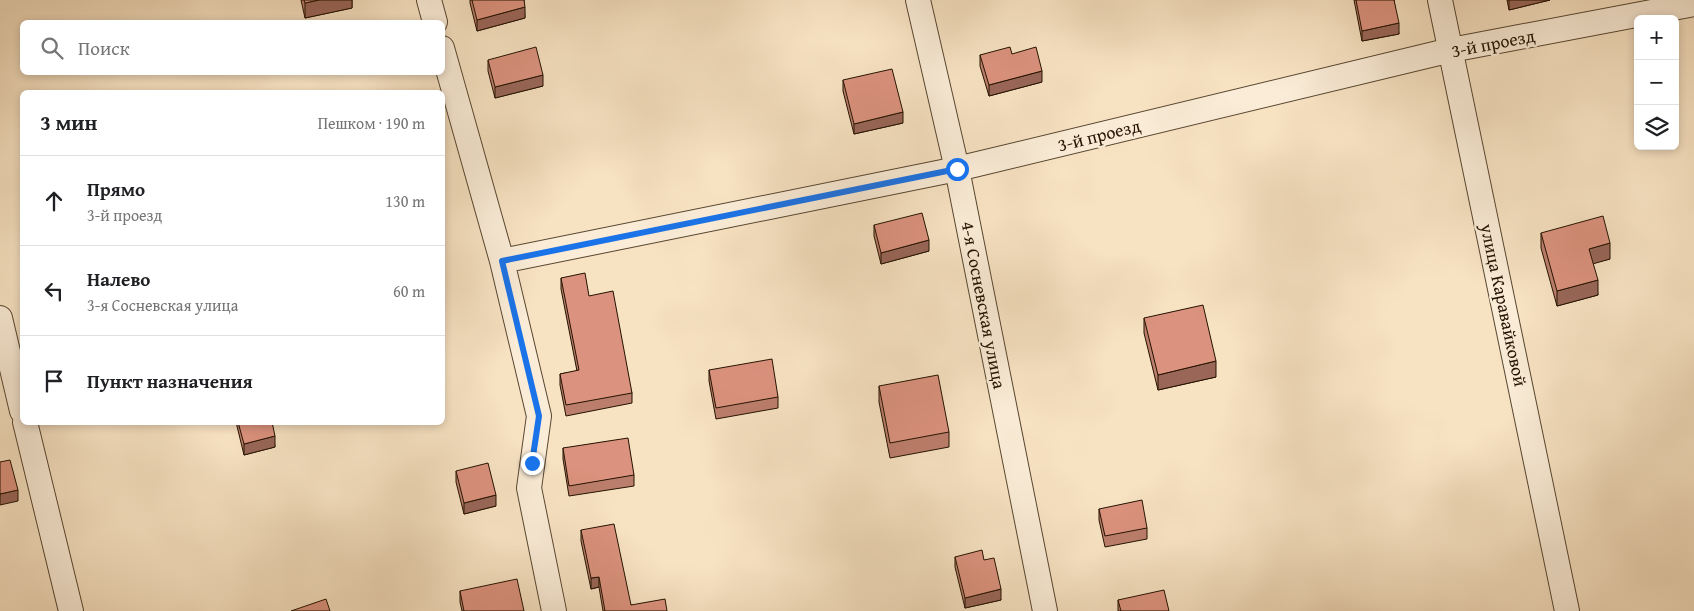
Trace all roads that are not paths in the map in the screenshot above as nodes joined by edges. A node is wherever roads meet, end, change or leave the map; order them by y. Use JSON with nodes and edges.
{"nodes":[{"id":1,"x":429,"y":0,"type":"edge"},
{"id":2,"x":918,"y":0,"type":"edge"},
{"id":3,"x":1440,"y":0,"type":"edge"},
{"id":4,"x":1694,"y":4,"type":"edge"},
{"id":5,"x":434,"y":20,"type":"edge"},
{"id":6,"x":1451,"y":50,"type":"junction"},
{"id":7,"x":445,"y":59,"type":"edge"},
{"id":8,"x":957,"y":169,"type":"junction"},
{"id":9,"x":502,"y":261,"type":"junction"},
{"id":10,"x":0,"y":318,"type":"edge"},
{"id":11,"x":20,"y":403,"type":"edge"},
{"id":12,"x":26,"y":425,"type":"edge"},
{"id":13,"x":71,"y":611,"type":"edge"},
{"id":14,"x":554,"y":611,"type":"edge"},
{"id":15,"x":1045,"y":611,"type":"edge"},
{"id":16,"x":1567,"y":611,"type":"edge"}],
"edges":[{"from":1,"to":5,"type":"street"},
{"from":2,"to":8,"type":"street","name":"4-я Сосневская улица"},
{"from":3,"to":6,"type":"street","name":"улица Каравайковой"},
{"from":4,"to":6,"type":"street","name":"3-й проезд"},
{"from":6,"to":8,"type":"street","name":"3-й проезд"},
{"from":6,"to":16,"type":"street","name":"улица Каравайковой"},
{"from":7,"to":9,"type":"street"},
{"from":8,"to":9,"type":"street","name":"3-й проезд"},
{"from":8,"to":15,"type":"street","name":"4-я Сосневская улица"},
{"from":9,"to":14,"type":"street"},
{"from":10,"to":11,"type":"street"},
{"from":12,"to":13,"type":"street"}]}
